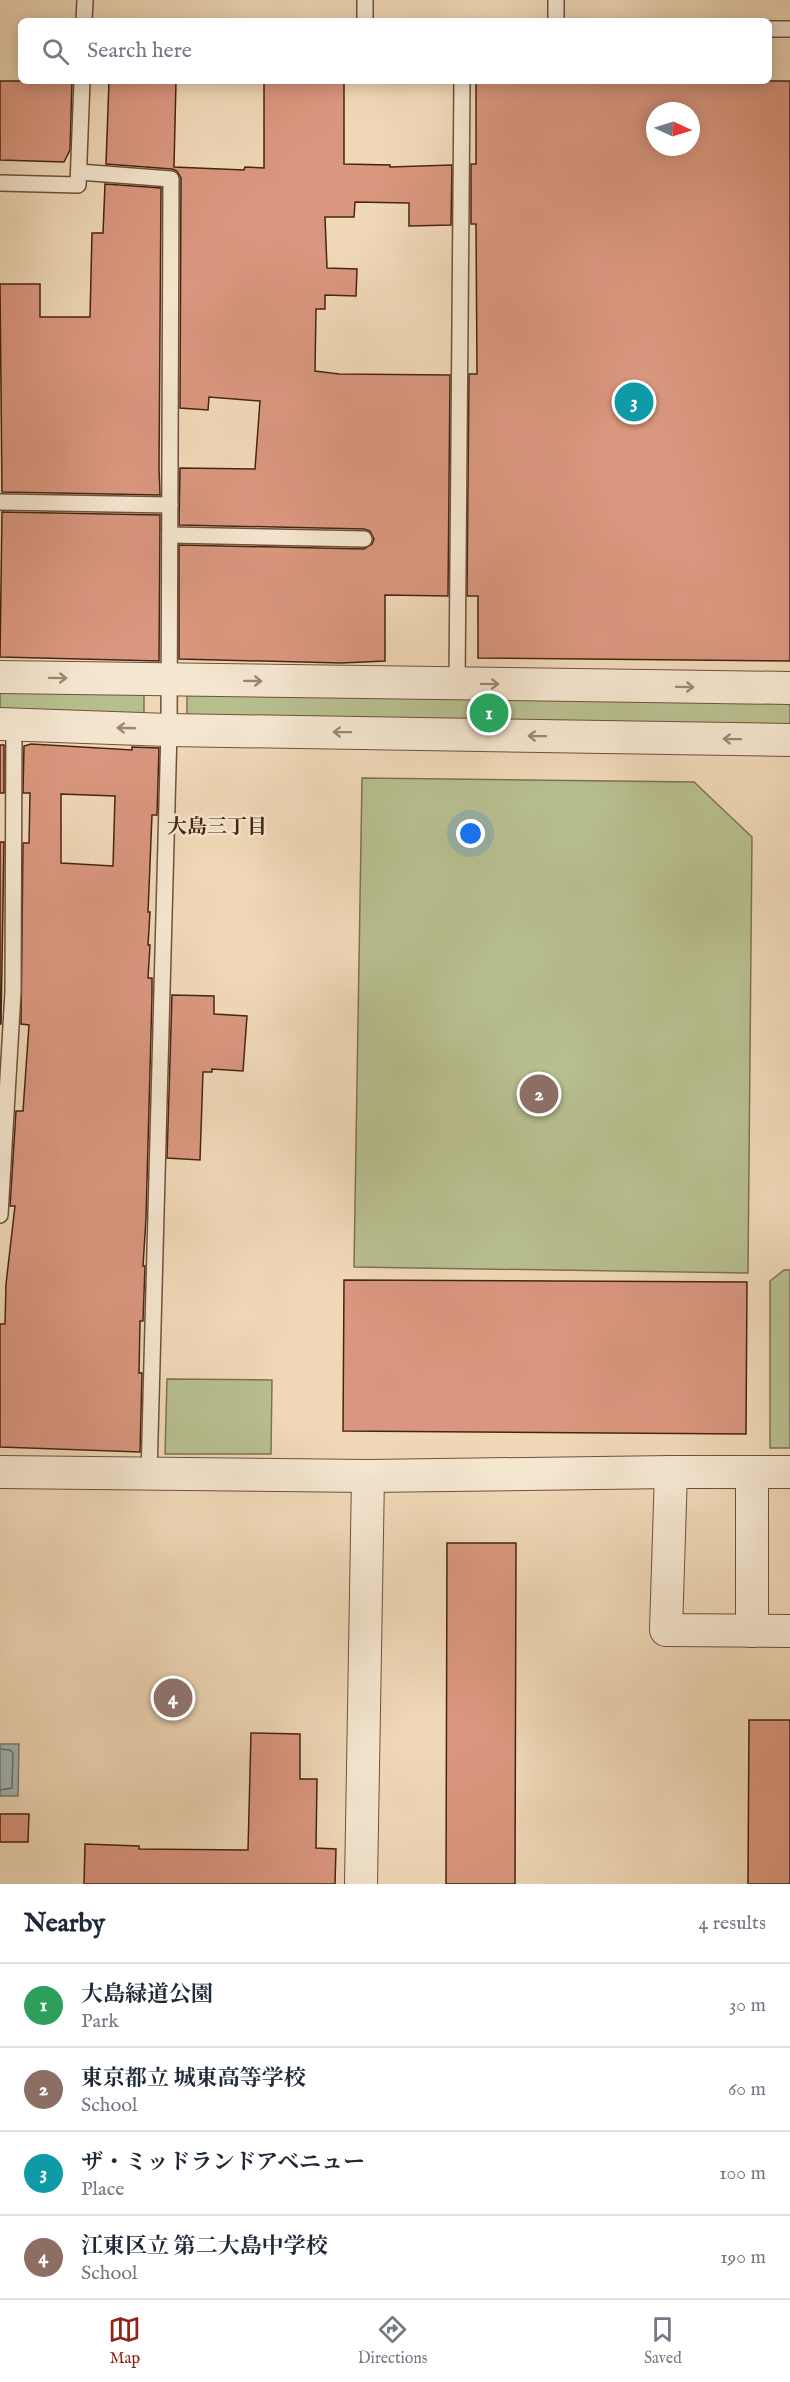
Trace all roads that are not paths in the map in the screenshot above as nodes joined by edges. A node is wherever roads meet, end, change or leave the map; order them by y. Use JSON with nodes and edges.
{"nodes":[{"id":1,"x":85,"y":0,"type":"edge"},
{"id":2,"x":365,"y":0,"type":"edge"},
{"id":3,"x":556,"y":0,"type":"edge"},
{"id":4,"x":84,"y":18,"type":"edge"},
{"id":5,"x":365,"y":18,"type":"edge"},
{"id":6,"x":556,"y":18,"type":"edge"},
{"id":7,"x":772,"y":29,"type":"edge"},
{"id":8,"x":790,"y":29,"type":"edge"},
{"id":9,"x":82,"y":84,"type":"edge"},
{"id":10,"x":462,"y":84,"type":"edge"},
{"id":11,"x":79,"y":172,"type":"junction"},
{"id":12,"x":0,"y":183,"type":"edge"},
{"id":13,"x":0,"y":502,"type":"edge"},
{"id":14,"x":170,"y":505,"type":"junction"},
{"id":15,"x":170,"y":535,"type":"junction"},
{"id":16,"x":364,"y":539,"type":"dead end"},
{"id":17,"x":0,"y":677,"type":"edge"},
{"id":18,"x":169,"y":680,"type":"junction"},
{"id":19,"x":458,"y":684,"type":"junction"},
{"id":20,"x":790,"y":688,"type":"edge"},
{"id":21,"x":7,"y":725,"type":"edge"},
{"id":22,"x":169,"y":730,"type":"junction"},
{"id":23,"x":790,"y":740,"type":"edge"},
{"id":24,"x":6,"y":992,"type":"edge"},
{"id":25,"x":0,"y":1215,"type":"edge"},
{"id":26,"x":0,"y":1472,"type":"edge"},
{"id":27,"x":670,"y":1472,"type":"junction"},
{"id":28,"x":790,"y":1472,"type":"edge"},
{"id":29,"x":752,"y":1473,"type":"junction"},
{"id":30,"x":149,"y":1474,"type":"junction"},
{"id":31,"x":368,"y":1476,"type":"junction"},
{"id":32,"x":752,"y":1631,"type":"junction"},
{"id":33,"x":790,"y":1631,"type":"edge"},
{"id":34,"x":361,"y":1884,"type":"edge"}],
"edges":[{"from":1,"to":4,"type":"lane"},
{"from":2,"to":5,"type":"lane"},
{"from":3,"to":6,"type":"lane"},
{"from":7,"to":8,"type":"lane"},
{"from":9,"to":11,"type":"lane"},
{"from":10,"to":19,"type":"lane"},
{"from":11,"to":12,"type":"lane"},
{"from":11,"to":14,"type":"lane"},
{"from":13,"to":14,"type":"lane"},
{"from":14,"to":15,"type":"lane"},
{"from":15,"to":16,"type":"lane"},
{"from":15,"to":18,"type":"lane"},
{"from":17,"to":18,"type":"street","one_way":true},
{"from":18,"to":19,"type":"street","one_way":true},
{"from":18,"to":22,"type":"lane"},
{"from":19,"to":20,"type":"street","one_way":true},
{"from":22,"to":21,"type":"street","one_way":true},
{"from":21,"to":24,"type":"lane"},
{"from":23,"to":22,"type":"street","one_way":true},
{"from":22,"to":30,"type":"lane"},
{"from":24,"to":25,"type":"lane"},
{"from":26,"to":30,"type":"street"},
{"from":27,"to":29,"type":"street"},
{"from":27,"to":31,"type":"street"},
{"from":27,"to":32,"type":"street"},
{"from":28,"to":29,"type":"street"},
{"from":29,"to":32,"type":"street"},
{"from":30,"to":31,"type":"street"},
{"from":31,"to":34,"type":"street"},
{"from":32,"to":33,"type":"street"}]}
